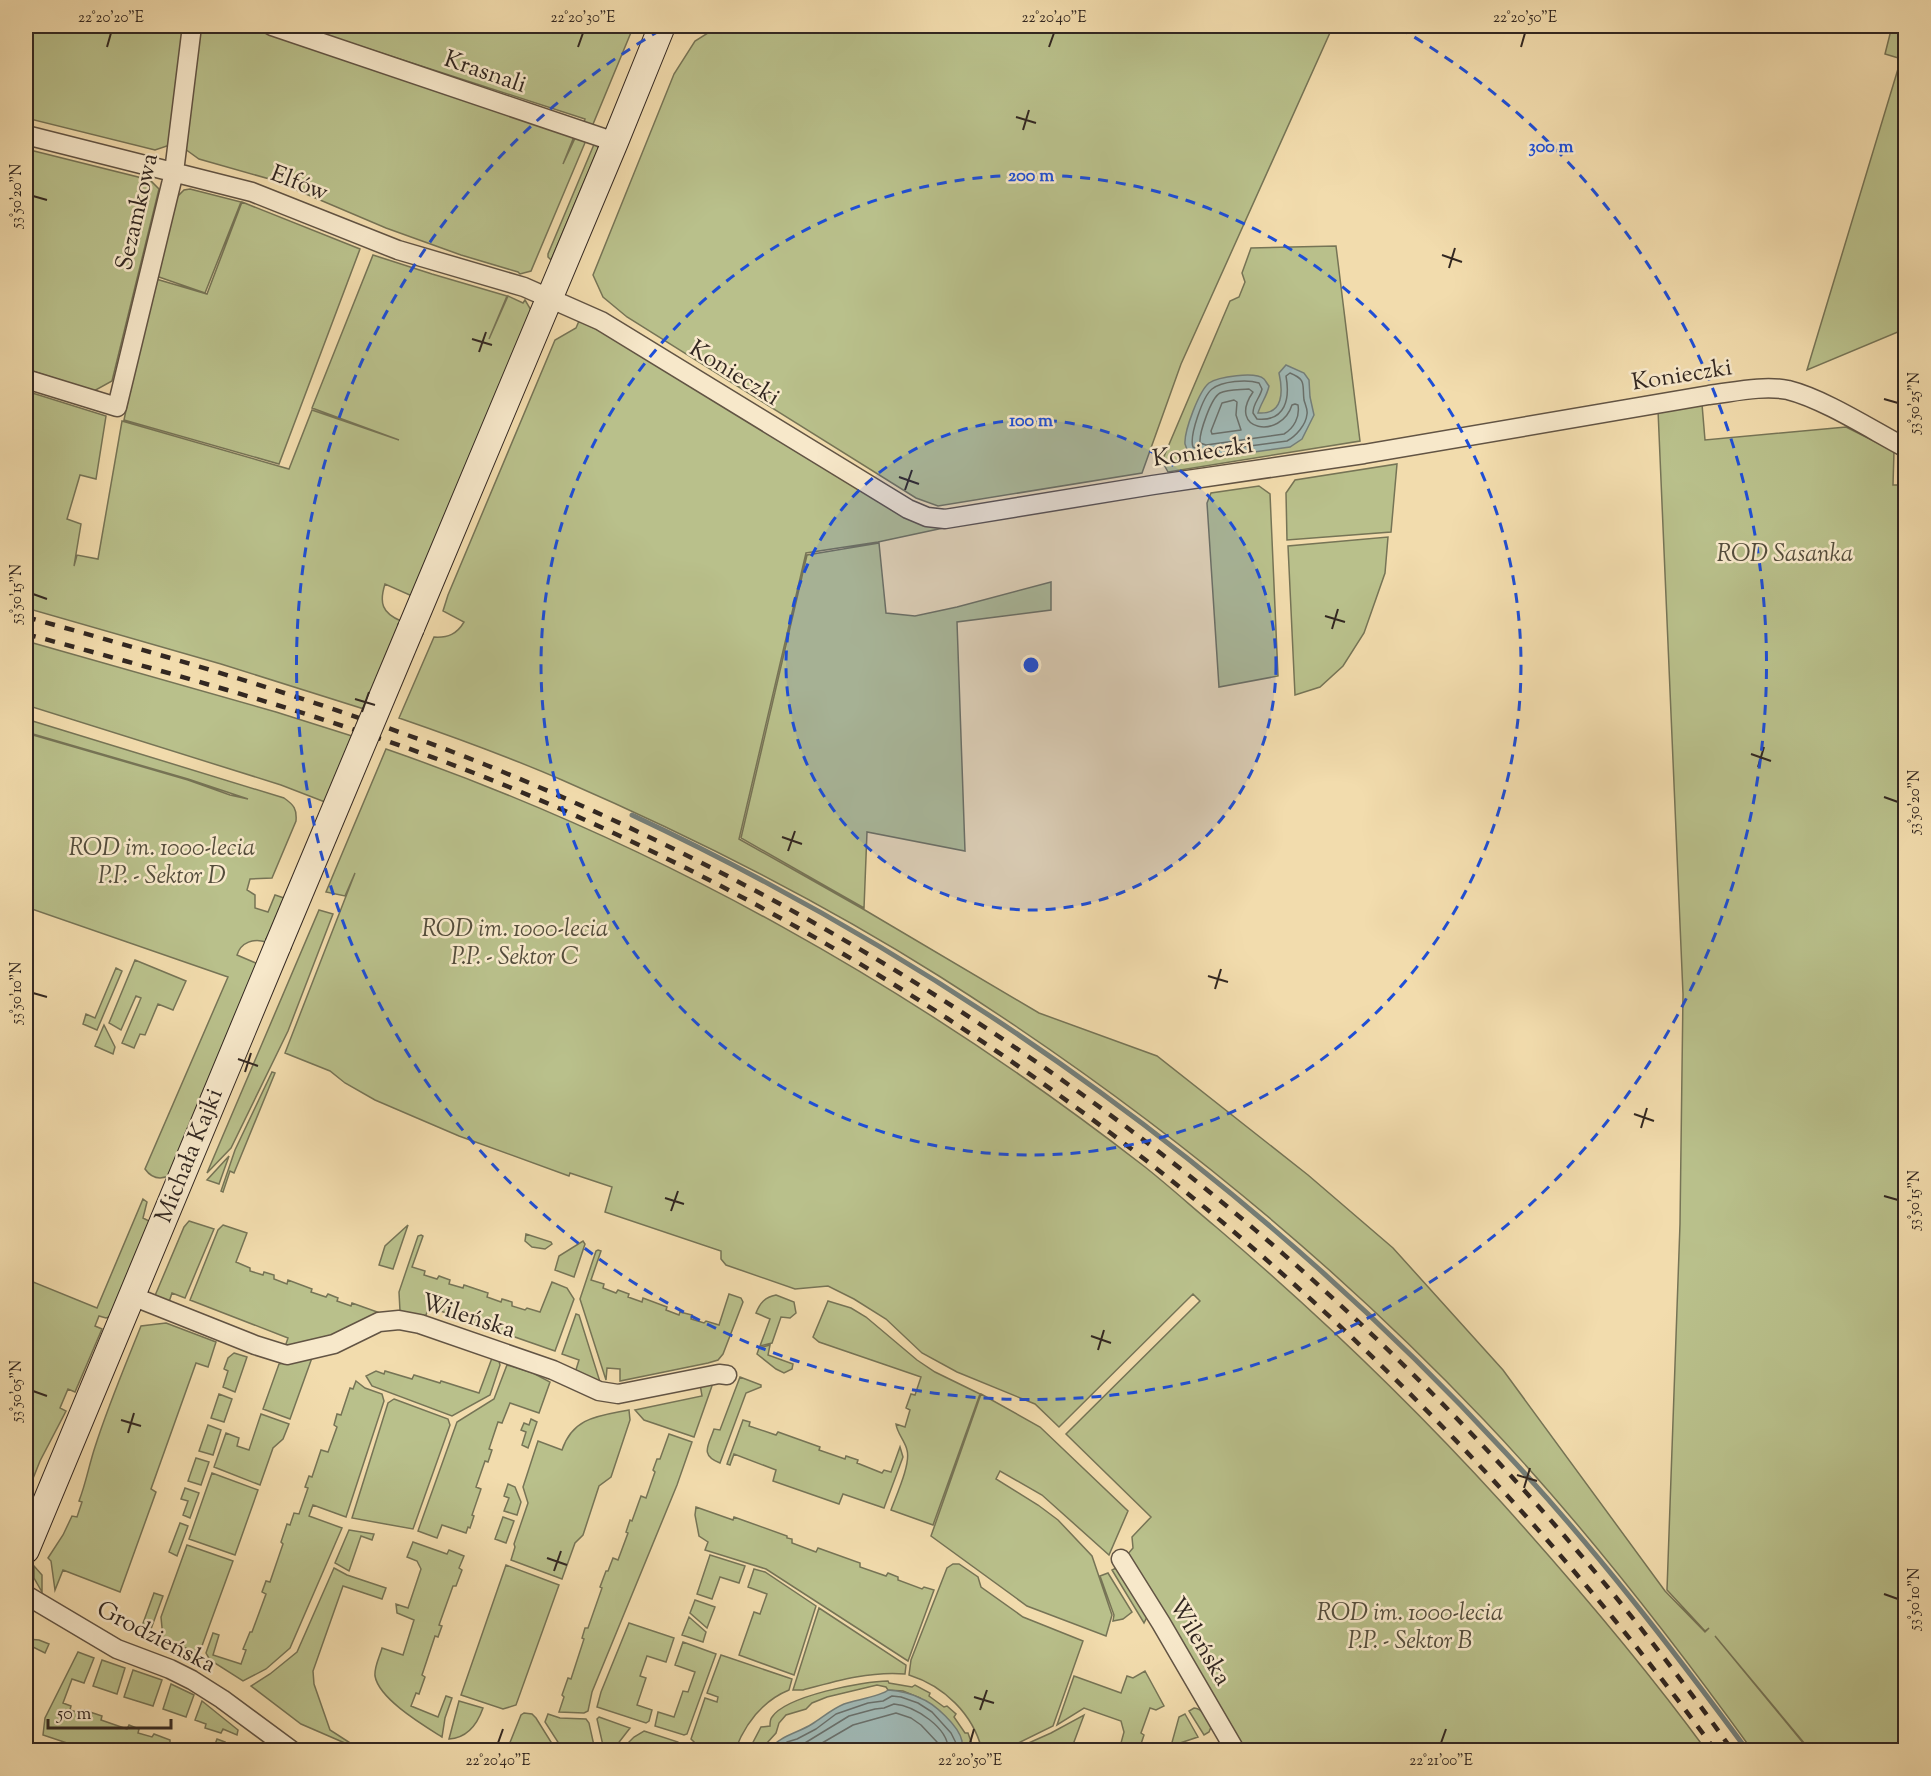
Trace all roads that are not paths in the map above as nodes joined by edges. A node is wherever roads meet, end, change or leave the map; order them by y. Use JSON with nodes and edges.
{"nodes":[{"id":1,"x":192,"y":26,"type":"edge"},
{"id":2,"x":272,"y":26,"type":"edge"},
{"id":3,"x":662,"y":26,"type":"edge"},
{"id":4,"x":674,"y":26,"type":"edge"},
{"id":5,"x":653,"y":50,"type":"junction"},
{"id":6,"x":26,"y":135,"type":"edge"},
{"id":7,"x":615,"y":142,"type":"junction"},
{"id":8,"x":174,"y":172,"type":"junction"},
{"id":9,"x":549,"y":298,"type":"junction"},
{"id":10,"x":26,"y":379,"type":"edge"},
{"id":11,"x":1905,"y":448,"type":"edge"},
{"id":12,"x":132,"y":1296,"type":"junction"},
{"id":13,"x":727,"y":1375,"type":"dead end"},
{"id":14,"x":26,"y":1550,"type":"edge"},
{"id":15,"x":1120,"y":1559,"type":"dead end"},
{"id":16,"x":26,"y":1595,"type":"edge"},
{"id":17,"x":291,"y":1750,"type":"edge"},
{"id":18,"x":1235,"y":1750,"type":"edge"}],
"edges":[{"from":1,"to":8,"type":"street","name":"Sezamkowa"},
{"from":2,"to":7,"type":"street","name":"Krasnali"},
{"from":3,"to":5,"type":"street","name":"Michała Kajki"},
{"from":4,"to":5,"type":"street"},
{"from":5,"to":7,"type":"street","name":"Michała Kajki"},
{"from":6,"to":8,"type":"street","name":"Elfów"},
{"from":7,"to":9,"type":"street","name":"Michała Kajki"},
{"from":8,"to":9,"type":"street","name":"Elfów"},
{"from":8,"to":10,"type":"street","name":"Sezamkowa"},
{"from":9,"to":11,"type":"street","name":"Konieczki"},
{"from":9,"to":12,"type":"street","name":"Michała Kajki","bridge":true},
{"from":12,"to":13,"type":"street","name":"Wileńska"},
{"from":12,"to":14,"type":"street","name":"Michała Kajki"},
{"from":15,"to":18,"type":"street","name":"Wileńska"},
{"from":16,"to":17,"type":"street","name":"Grodzieńska"}]}
